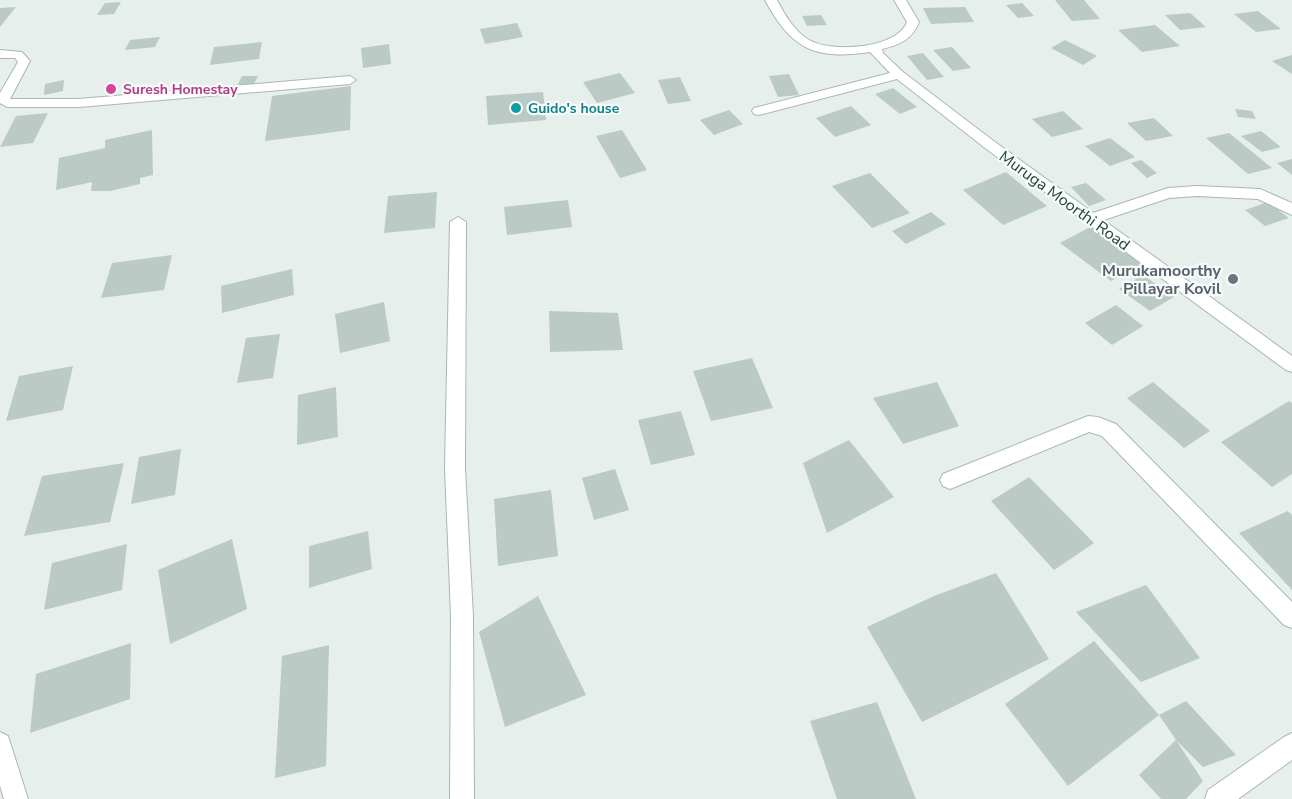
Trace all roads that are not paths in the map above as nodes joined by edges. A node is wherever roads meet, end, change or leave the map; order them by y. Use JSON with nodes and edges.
{"nodes":[{"id":1,"x":771,"y":0,"type":"edge"},
{"id":2,"x":900,"y":0,"type":"edge"},
{"id":3,"x":875,"y":48,"type":"junction"},
{"id":4,"x":0,"y":54,"type":"edge"},
{"id":5,"x":899,"y":75,"type":"junction"},
{"id":6,"x":351,"y":80,"type":"dead end"},
{"id":7,"x":759,"y":111,"type":"dead end"},
{"id":8,"x":1292,"y":210,"type":"edge"},
{"id":9,"x":1092,"y":219,"type":"junction"},
{"id":10,"x":458,"y":222,"type":"dead end"},
{"id":11,"x":1292,"y":365,"type":"edge"},
{"id":12,"x":950,"y":480,"type":"dead end"},
{"id":13,"x":1292,"y":617,"type":"edge"},
{"id":14,"x":0,"y":744,"type":"edge"},
{"id":15,"x":1292,"y":745,"type":"edge"},
{"id":16,"x":16,"y":799,"type":"edge"},
{"id":17,"x":462,"y":799,"type":"edge"},
{"id":18,"x":1217,"y":799,"type":"edge"}],
"edges":[{"from":1,"to":3,"type":"street"},
{"from":2,"to":3,"type":"street"},
{"from":3,"to":5,"type":"street","name":"Muruga Moorthi Road"},
{"from":4,"to":6,"type":"street"},
{"from":5,"to":7,"type":"street"},
{"from":5,"to":9,"type":"street","name":"Muruga Moorthi Road"},
{"from":8,"to":9,"type":"street"},
{"from":9,"to":11,"type":"street","name":"Muruga Moorthi Road"},
{"from":10,"to":17,"type":"street"},
{"from":12,"to":13,"type":"street"},
{"from":14,"to":16,"type":"street"},
{"from":15,"to":18,"type":"street"}]}
